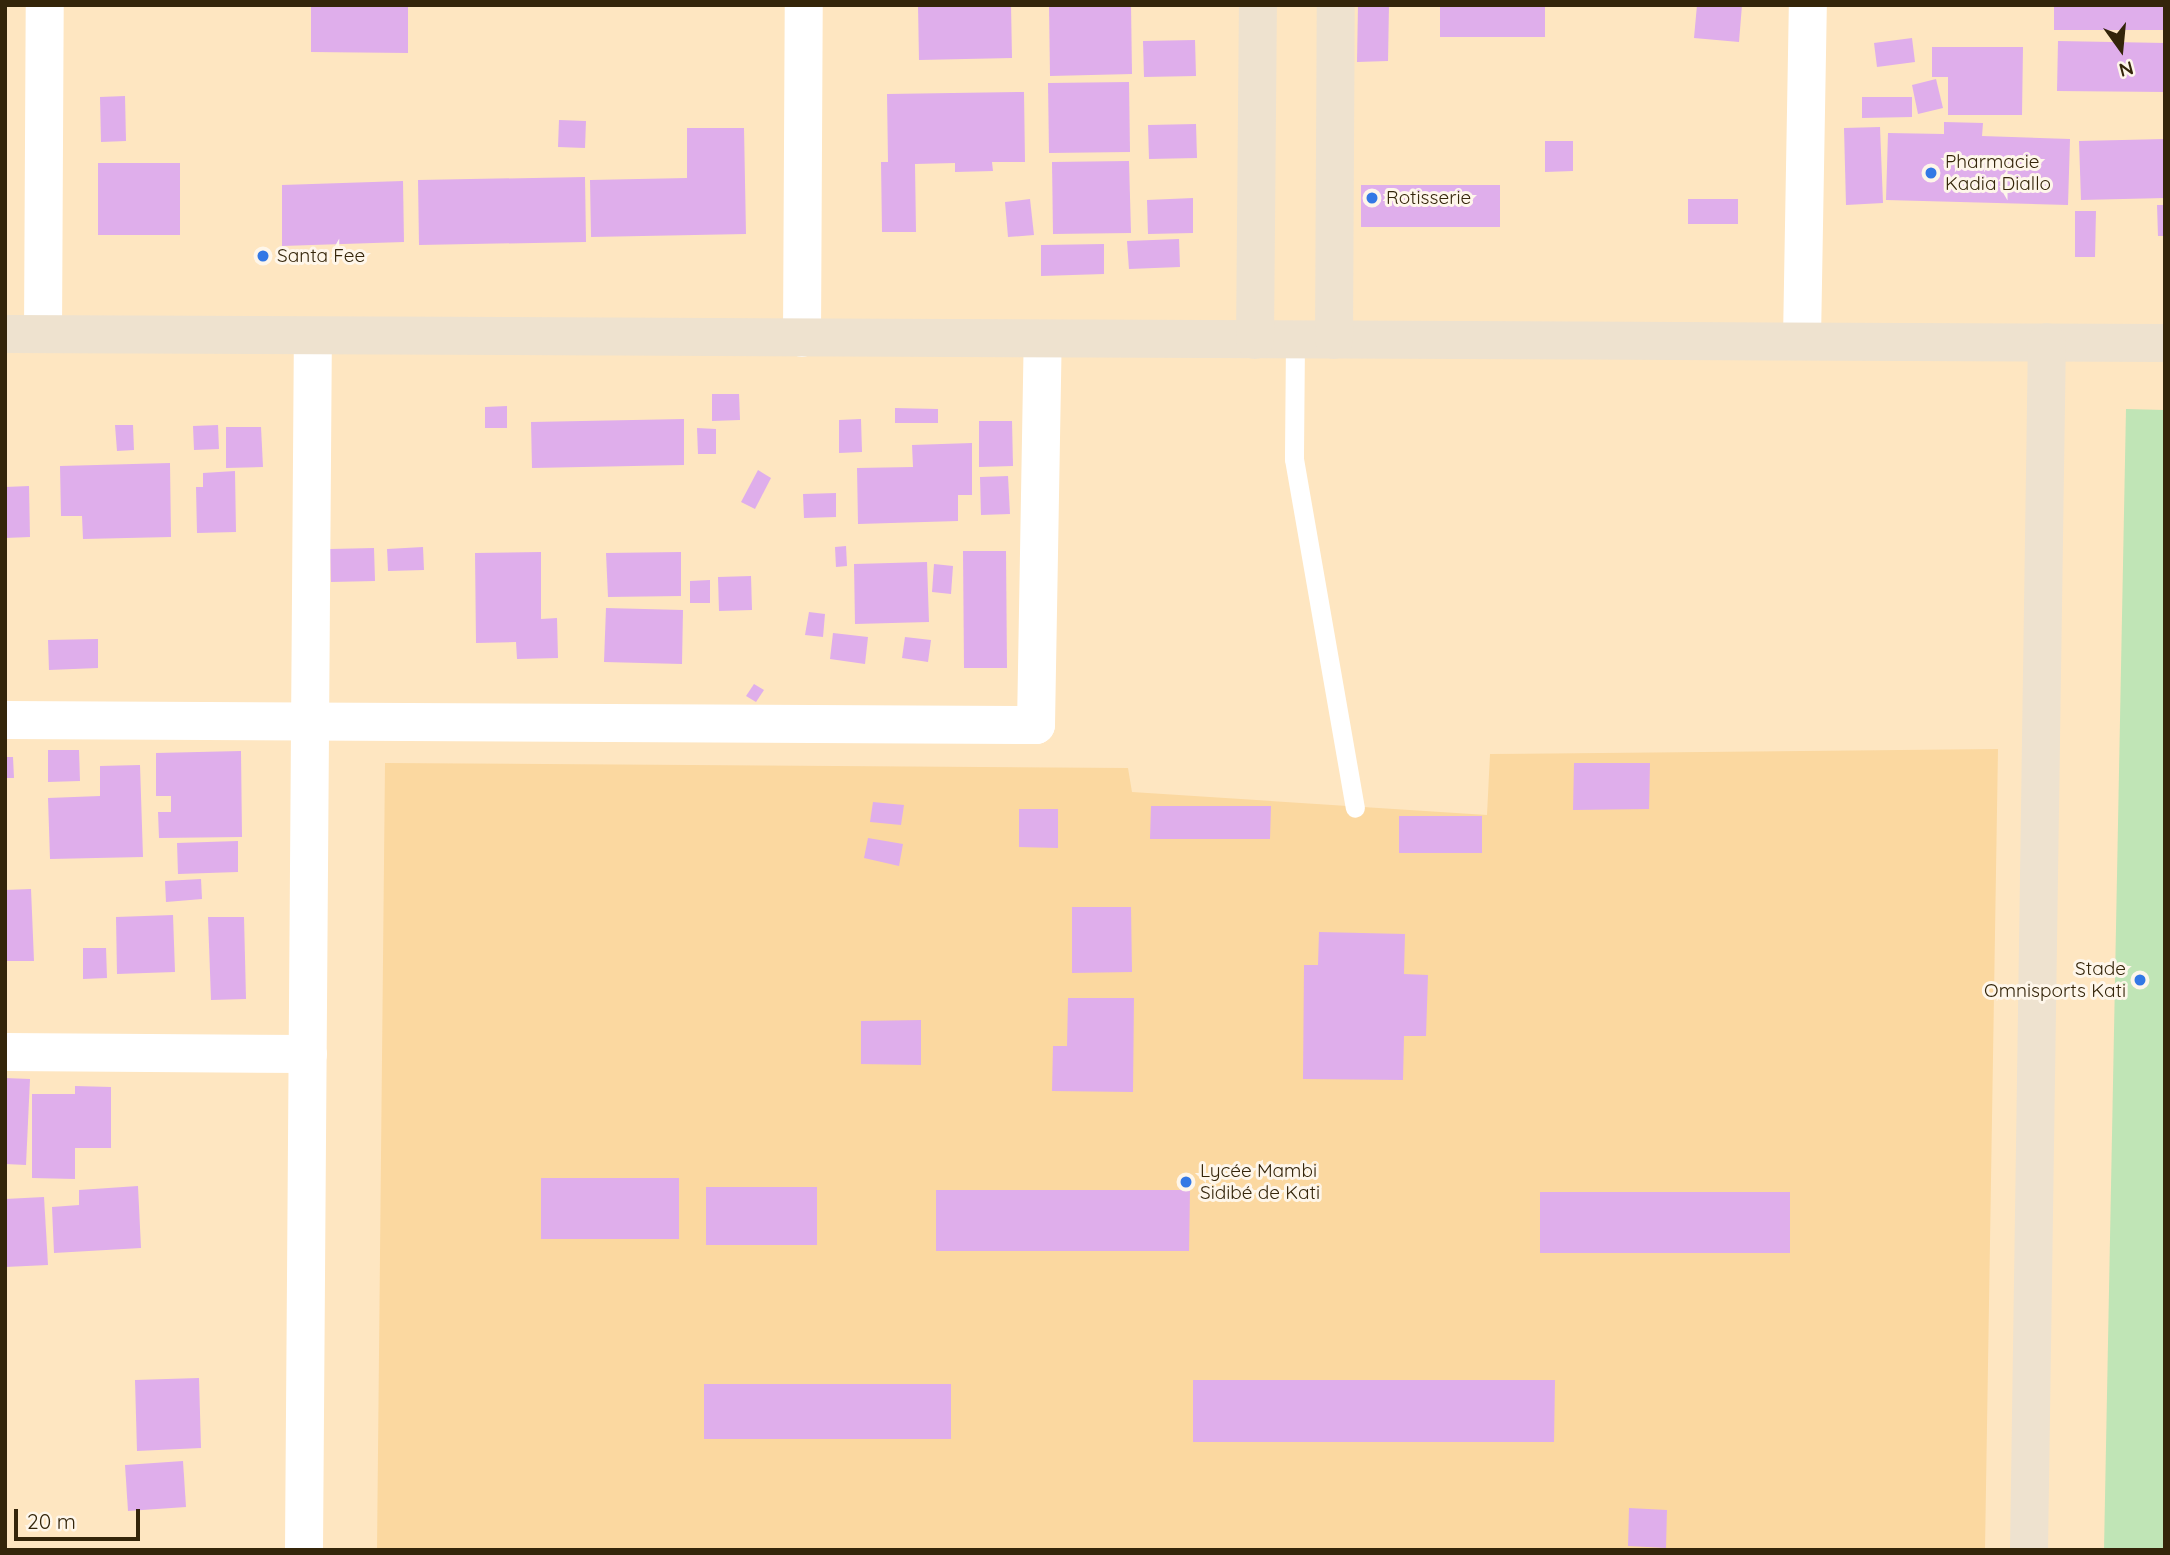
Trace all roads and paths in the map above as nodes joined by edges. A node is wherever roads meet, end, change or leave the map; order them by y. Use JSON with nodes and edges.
{"nodes":[{"id":1,"x":45,"y":5,"type":"edge"},
{"id":2,"x":804,"y":5,"type":"edge"},
{"id":3,"x":1258,"y":5,"type":"edge"},
{"id":4,"x":1336,"y":5,"type":"edge"},
{"id":5,"x":1808,"y":5,"type":"edge"},
{"id":6,"x":5,"y":334,"type":"edge"},
{"id":7,"x":43,"y":334,"type":"junction"},
{"id":8,"x":313,"y":336,"type":"junction"},
{"id":9,"x":802,"y":338,"type":"junction"},
{"id":10,"x":1043,"y":339,"type":"junction"},
{"id":11,"x":1255,"y":340,"type":"junction"},
{"id":12,"x":1295,"y":340,"type":"junction"},
{"id":13,"x":1334,"y":340,"type":"junction"},
{"id":14,"x":1802,"y":340,"type":"junction"},
{"id":15,"x":2047,"y":342,"type":"junction"},
{"id":16,"x":2165,"y":343,"type":"edge"},
{"id":17,"x":5,"y":720,"type":"edge"},
{"id":18,"x":311,"y":721,"type":"junction"},
{"id":19,"x":1354,"y":808,"type":"dead end"},
{"id":20,"x":5,"y":1052,"type":"edge"},
{"id":21,"x":308,"y":1054,"type":"junction"},
{"id":22,"x":304,"y":1550,"type":"edge"},
{"id":23,"x":2029,"y":1550,"type":"edge"}],
"edges":[{"from":1,"to":7,"type":"street"},
{"from":2,"to":9,"type":"street"},
{"from":3,"to":11,"type":"main road"},
{"from":4,"to":13,"type":"main road"},
{"from":5,"to":14,"type":"street"},
{"from":6,"to":7,"type":"main road"},
{"from":7,"to":8,"type":"main road"},
{"from":8,"to":9,"type":"main road"},
{"from":8,"to":18,"type":"street"},
{"from":9,"to":10,"type":"main road"},
{"from":10,"to":11,"type":"main road"},
{"from":10,"to":18,"type":"street"},
{"from":11,"to":12,"type":"main road"},
{"from":12,"to":13,"type":"main road"},
{"from":12,"to":19,"type":"lane"},
{"from":13,"to":14,"type":"main road"},
{"from":14,"to":15,"type":"main road"},
{"from":15,"to":16,"type":"main road"},
{"from":15,"to":23,"type":"main road"},
{"from":17,"to":18,"type":"street"},
{"from":18,"to":21,"type":"street"},
{"from":20,"to":21,"type":"street"},
{"from":21,"to":22,"type":"street"}]}
